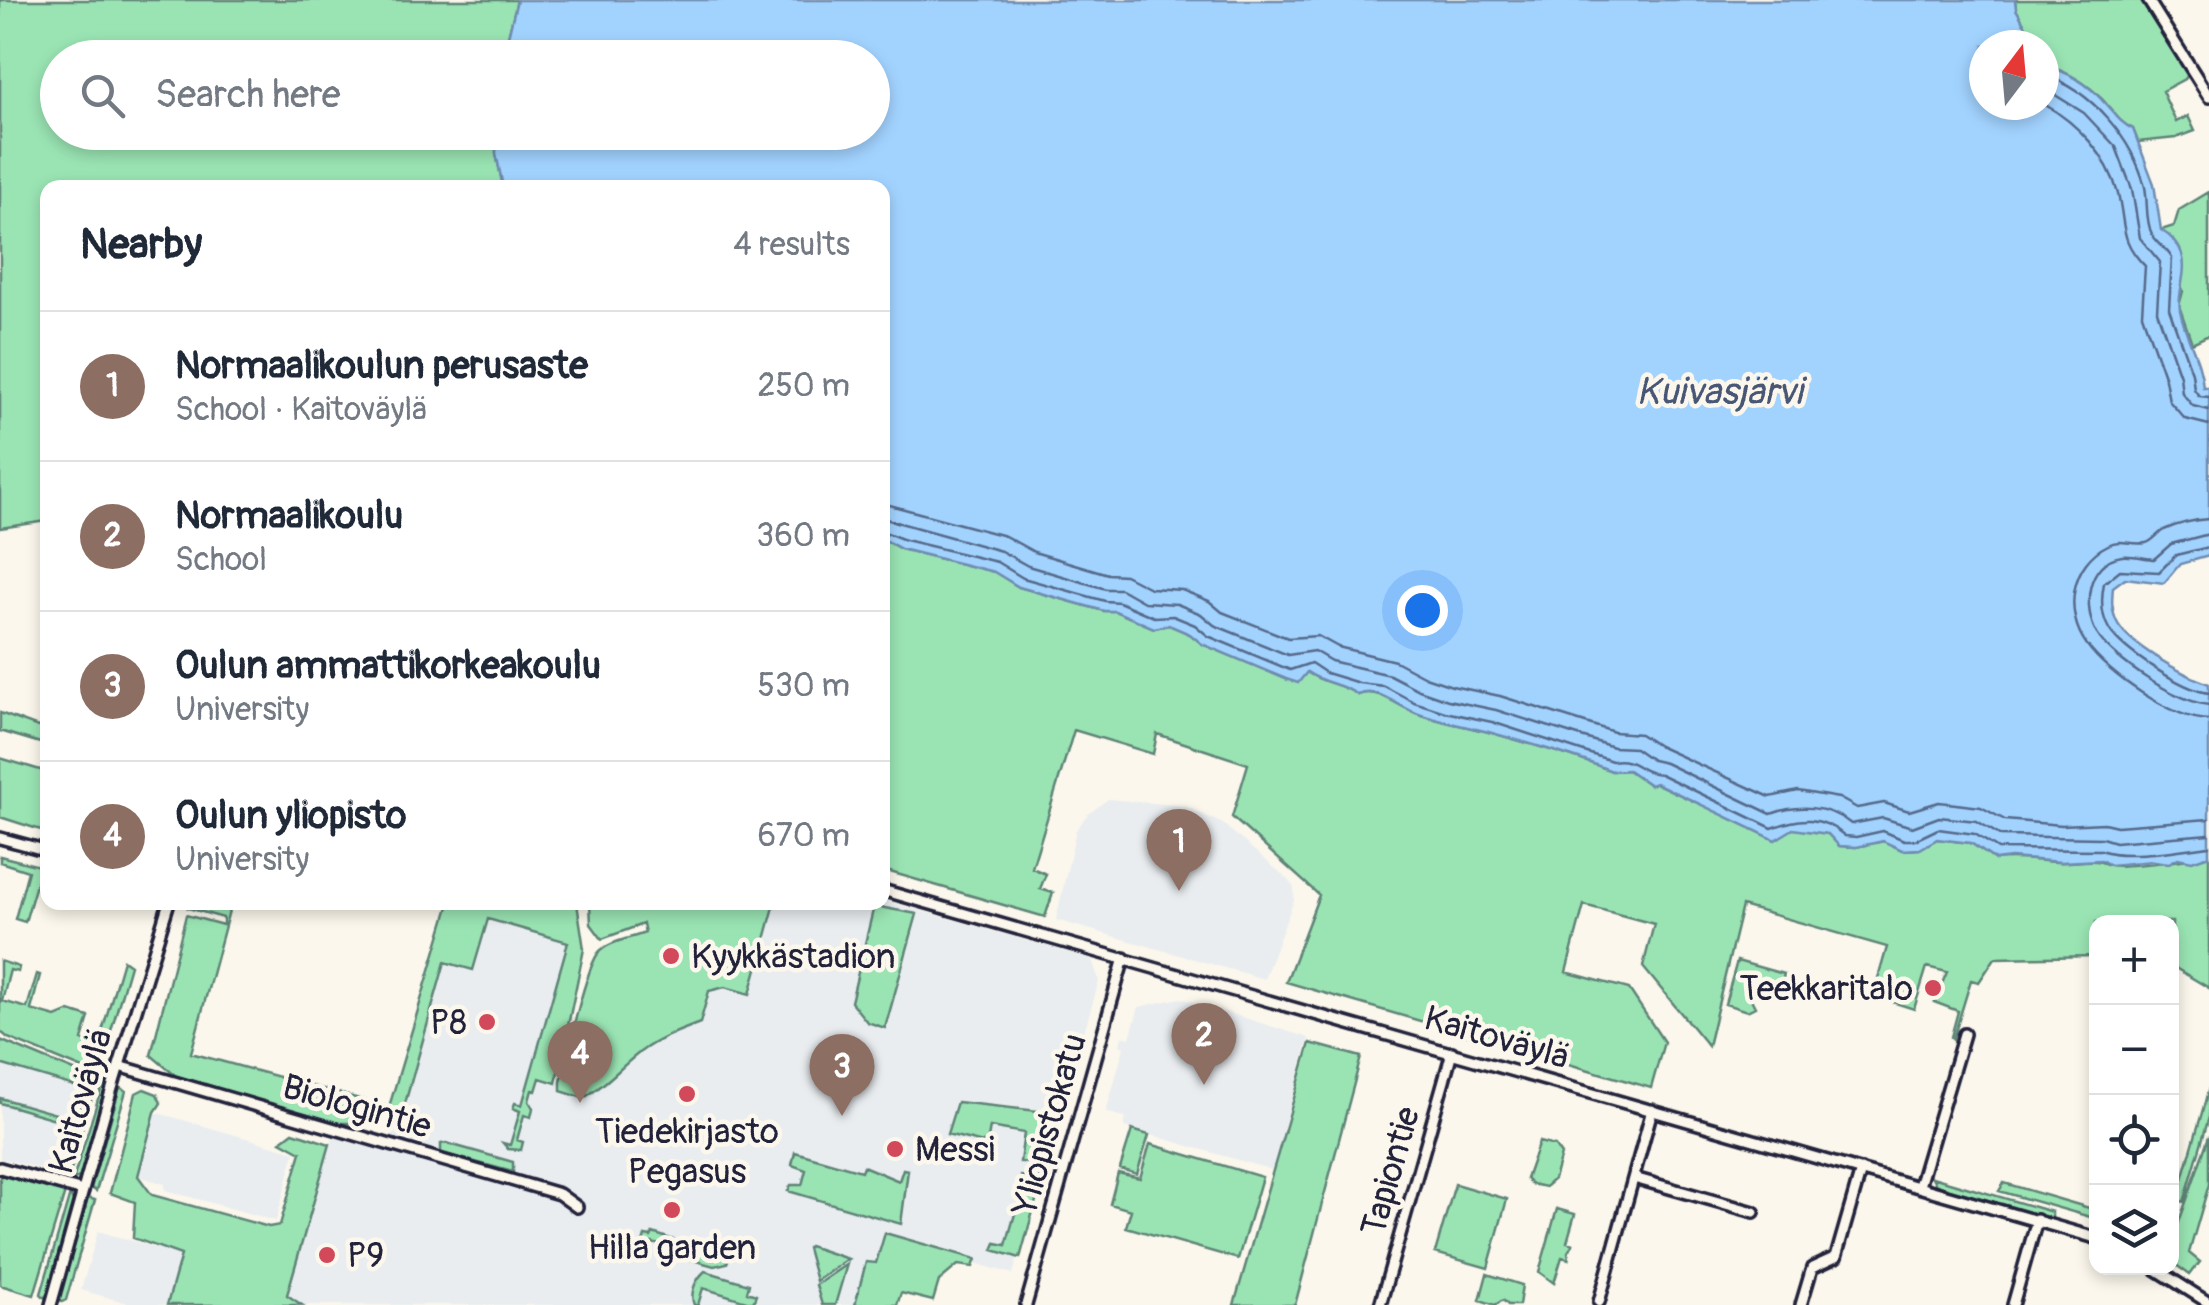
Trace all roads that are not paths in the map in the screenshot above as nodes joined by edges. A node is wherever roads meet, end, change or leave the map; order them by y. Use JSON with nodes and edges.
{"nodes":[{"id":1,"x":2148,"y":0,"type":"edge"},
{"id":2,"x":2209,"y":97,"type":"edge"},
{"id":3,"x":0,"y":838,"type":"edge"},
{"id":4,"x":40,"y":850,"type":"edge"},
{"id":5,"x":890,"y":892,"type":"edge"},
{"id":6,"x":164,"y":910,"type":"edge"},
{"id":7,"x":1124,"y":958,"type":"junction"},
{"id":8,"x":1964,"y":1034,"type":"dead end"},
{"id":9,"x":1452,"y":1052,"type":"junction"},
{"id":10,"x":119,"y":1066,"type":"junction"},
{"id":11,"x":1652,"y":1110,"type":"junction"},
{"id":12,"x":0,"y":1168,"type":"edge"},
{"id":13,"x":1860,"y":1170,"type":"junction"},
{"id":14,"x":1634,"y":1178,"type":"junction"},
{"id":15,"x":1920,"y":1186,"type":"junction"},
{"id":16,"x":83,"y":1191,"type":"junction"},
{"id":17,"x":577,"y":1207,"type":"dead end"},
{"id":18,"x":1754,"y":1212,"type":"dead end"},
{"id":19,"x":2036,"y":1220,"type":"junction"},
{"id":20,"x":2089,"y":1236,"type":"edge"},
{"id":21,"x":2165,"y":1275,"type":"edge"},
{"id":22,"x":1599,"y":1302,"type":"dead end"},
{"id":23,"x":2209,"y":1303,"type":"edge"},
{"id":24,"x":50,"y":1305,"type":"edge"},
{"id":25,"x":1026,"y":1305,"type":"edge"},
{"id":26,"x":1380,"y":1305,"type":"edge"},
{"id":27,"x":1801,"y":1305,"type":"edge"},
{"id":28,"x":2013,"y":1305,"type":"edge"}],
"edges":[{"from":1,"to":2,"type":"street"},
{"from":3,"to":4,"type":"street"},
{"from":5,"to":7,"type":"street","name":"Kaitoväylä"},
{"from":6,"to":10,"type":"street","name":"Kaitoväylä"},
{"from":7,"to":9,"type":"street","name":"Kaitoväylä"},
{"from":7,"to":25,"type":"street","name":"Yliopistokatu"},
{"from":8,"to":15,"type":"street"},
{"from":9,"to":11,"type":"street","name":"Kaitoväylä"},
{"from":9,"to":26,"type":"street","name":"Tapiontie"},
{"from":10,"to":16,"type":"street","name":"Kaitoväylä"},
{"from":10,"to":17,"type":"street","name":"Biologintie"},
{"from":11,"to":13,"type":"street","name":"Kaitoväylä"},
{"from":11,"to":14,"type":"street"},
{"from":12,"to":16,"type":"street"},
{"from":13,"to":15,"type":"street","name":"Kaitoväylä"},
{"from":13,"to":27,"type":"street"},
{"from":14,"to":18,"type":"street"},
{"from":14,"to":22,"type":"street"},
{"from":15,"to":19,"type":"street","name":"Kaitoväylä"},
{"from":16,"to":24,"type":"street","name":"Kaitoväylä"},
{"from":19,"to":20,"type":"street","name":"Kaitoväylä"},
{"from":19,"to":28,"type":"street"},
{"from":21,"to":23,"type":"street"}]}
